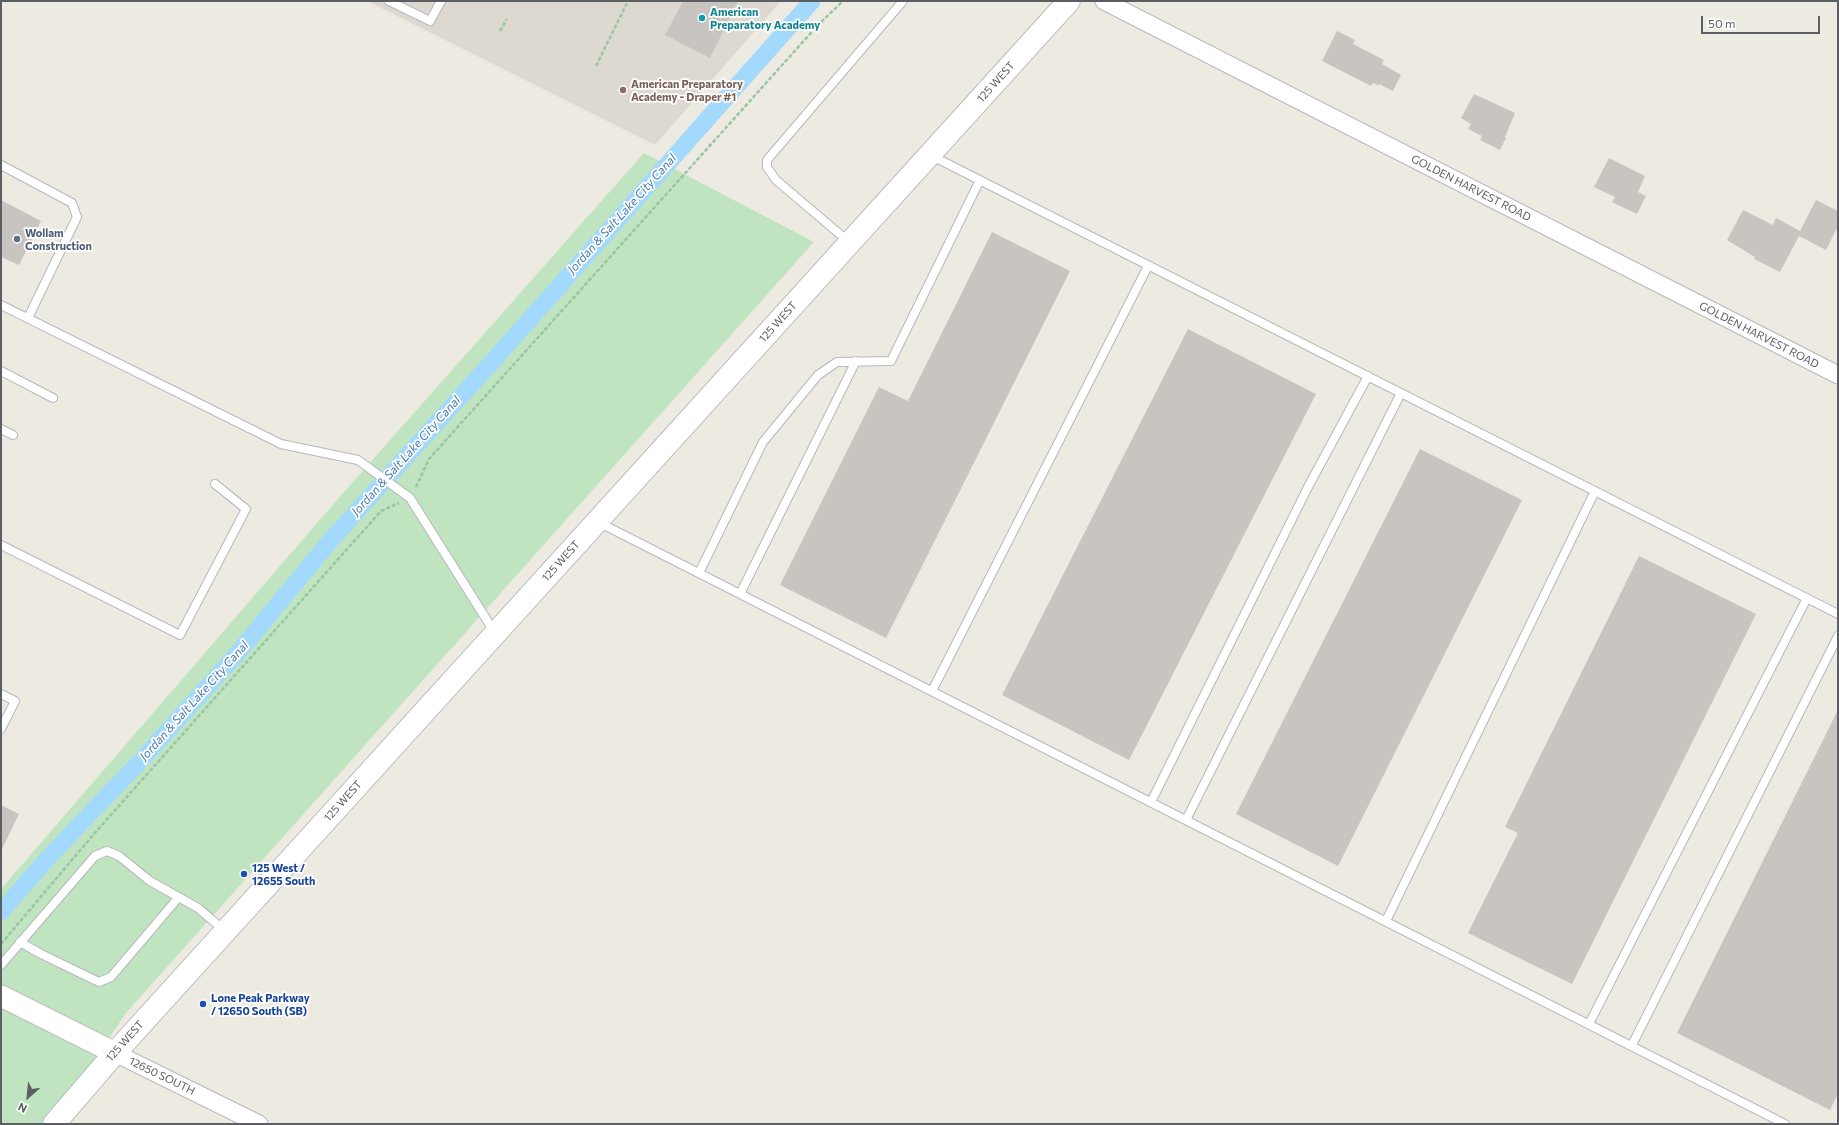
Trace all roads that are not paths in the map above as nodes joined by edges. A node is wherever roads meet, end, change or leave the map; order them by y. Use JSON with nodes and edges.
{"nodes":[{"id":1,"x":389,"y":1,"type":"edge"},
{"id":2,"x":440,"y":1,"type":"edge"},
{"id":3,"x":903,"y":1,"type":"edge"},
{"id":4,"x":1069,"y":1,"type":"edge"},
{"id":5,"x":1104,"y":1,"type":"edge"},
{"id":6,"x":930,"y":155,"type":"junction"},
{"id":7,"x":1,"y":165,"type":"edge"},
{"id":8,"x":980,"y":180,"type":"junction"},
{"id":9,"x":850,"y":243,"type":"junction"},
{"id":10,"x":1148,"y":266,"type":"junction"},
{"id":11,"x":1,"y":305,"type":"edge"},
{"id":12,"x":28,"y":318,"type":"junction"},
{"id":13,"x":856,"y":361,"type":"junction"},
{"id":14,"x":1,"y":371,"type":"edge"},
{"id":15,"x":1838,"y":375,"type":"edge"},
{"id":16,"x":1368,"y":376,"type":"junction"},
{"id":17,"x":1401,"y":393,"type":"junction"},
{"id":18,"x":52,"y":398,"type":"dead end"},
{"id":19,"x":1,"y":429,"type":"edge"},
{"id":20,"x":13,"y":436,"type":"dead end"},
{"id":21,"x":215,"y":484,"type":"dead end"},
{"id":22,"x":1595,"y":491,"type":"junction"},
{"id":23,"x":597,"y":521,"type":"junction"},
{"id":24,"x":1,"y":545,"type":"edge"},
{"id":25,"x":699,"y":573,"type":"junction"},
{"id":26,"x":740,"y":594,"type":"junction"},
{"id":27,"x":1807,"y":598,"type":"junction"},
{"id":28,"x":1838,"y":614,"type":"edge"},
{"id":29,"x":495,"y":634,"type":"junction"},
{"id":30,"x":1838,"y":636,"type":"edge"},
{"id":31,"x":932,"y":691,"type":"junction"},
{"id":32,"x":1,"y":694,"type":"edge"},
{"id":33,"x":1,"y":729,"type":"edge"},
{"id":34,"x":1151,"y":802,"type":"junction"},
{"id":35,"x":1186,"y":820,"type":"junction"},
{"id":36,"x":178,"y":898,"type":"junction"},
{"id":37,"x":1386,"y":921,"type":"junction"},
{"id":38,"x":225,"y":931,"type":"junction"},
{"id":39,"x":20,"y":942,"type":"junction"},
{"id":40,"x":1,"y":965,"type":"edge"},
{"id":41,"x":1,"y":996,"type":"edge"},
{"id":42,"x":1589,"y":1024,"type":"junction"},
{"id":43,"x":1632,"y":1045,"type":"junction"},
{"id":44,"x":115,"y":1053,"type":"junction"},
{"id":45,"x":252,"y":1122,"type":"edge"},
{"id":46,"x":54,"y":1124,"type":"edge"},
{"id":47,"x":1785,"y":1124,"type":"edge"}],
"edges":[{"from":1,"to":2,"type":"lane"},
{"from":3,"to":9,"type":"lane"},
{"from":4,"to":6,"type":"main road","name":"125 WEST"},
{"from":5,"to":15,"type":"street","name":"GOLDEN HARVEST ROAD"},
{"from":6,"to":8,"type":"lane"},
{"from":6,"to":9,"type":"main road","name":"125 WEST"},
{"from":7,"to":12,"type":"lane"},
{"from":8,"to":10,"type":"lane"},
{"from":8,"to":13,"type":"lane"},
{"from":9,"to":23,"type":"main road","name":"125 WEST"},
{"from":10,"to":16,"type":"lane"},
{"from":10,"to":31,"type":"lane"},
{"from":11,"to":12,"type":"lane"},
{"from":12,"to":29,"type":"lane"},
{"from":13,"to":25,"type":"lane"},
{"from":13,"to":26,"type":"lane"},
{"from":14,"to":18,"type":"lane"},
{"from":16,"to":17,"type":"lane"},
{"from":16,"to":34,"type":"lane"},
{"from":17,"to":22,"type":"lane"},
{"from":17,"to":35,"type":"lane"},
{"from":19,"to":20,"type":"lane"},
{"from":21,"to":24,"type":"lane"},
{"from":22,"to":27,"type":"lane"},
{"from":22,"to":37,"type":"lane"},
{"from":23,"to":25,"type":"lane"},
{"from":23,"to":29,"type":"main road","name":"125 WEST"},
{"from":25,"to":26,"type":"lane"},
{"from":26,"to":31,"type":"lane"},
{"from":27,"to":28,"type":"lane"},
{"from":27,"to":42,"type":"lane"},
{"from":29,"to":38,"type":"main road","name":"125 WEST"},
{"from":30,"to":43,"type":"lane"},
{"from":31,"to":34,"type":"lane"},
{"from":32,"to":33,"type":"lane"},
{"from":34,"to":35,"type":"lane"},
{"from":35,"to":37,"type":"lane"},
{"from":36,"to":38,"type":"lane"},
{"from":36,"to":39,"type":"lane"},
{"from":36,"to":39,"type":"lane"},
{"from":37,"to":42,"type":"lane"},
{"from":38,"to":44,"type":"main road","name":"125 WEST"},
{"from":39,"to":40,"type":"lane"},
{"from":41,"to":44,"type":"street","name":"12650 SOUTH"},
{"from":42,"to":43,"type":"lane"},
{"from":43,"to":47,"type":"lane"},
{"from":44,"to":45,"type":"street","name":"12650 SOUTH"},
{"from":44,"to":46,"type":"main road","name":"125 WEST"}]}
